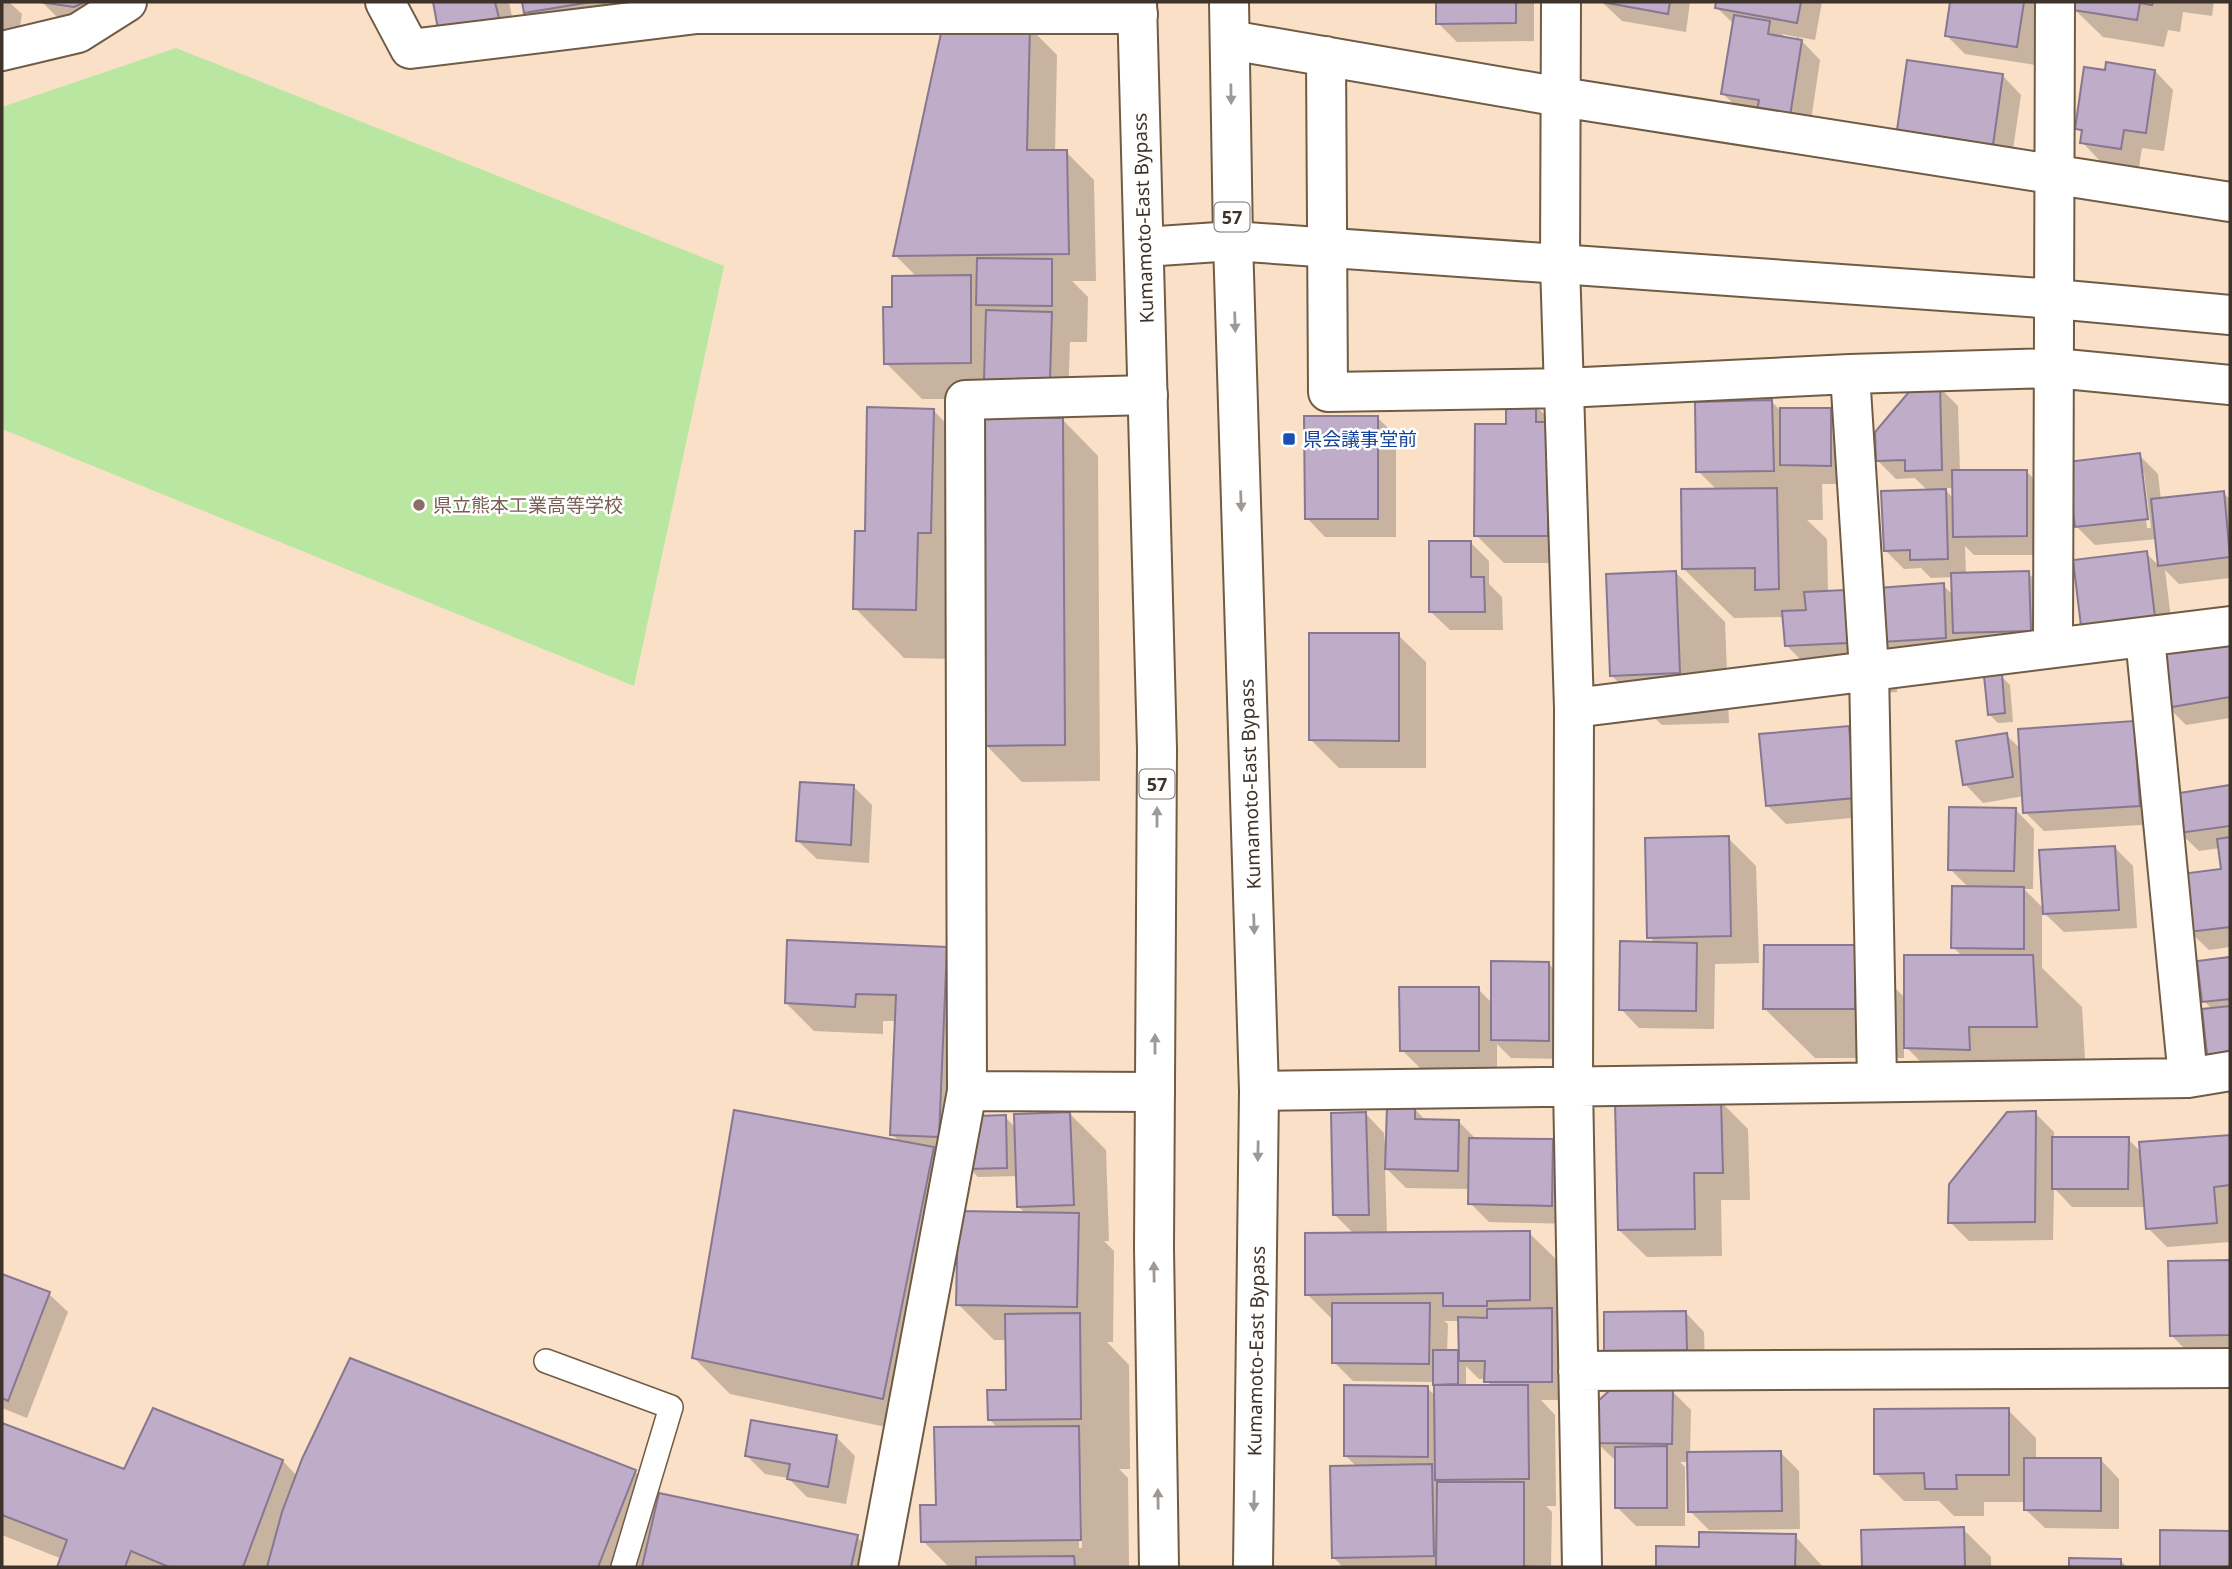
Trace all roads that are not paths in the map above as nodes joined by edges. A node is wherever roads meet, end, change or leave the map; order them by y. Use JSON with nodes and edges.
{"nodes":[{"id":1,"x":127,"y":2,"type":"edge"},
{"id":2,"x":385,"y":2,"type":"edge"},
{"id":3,"x":1229,"y":2,"type":"edge"},
{"id":4,"x":1561,"y":2,"type":"edge"},
{"id":5,"x":2055,"y":2,"type":"edge"},
{"id":6,"x":1138,"y":8,"type":"edge"},
{"id":7,"x":1230,"y":40,"type":"junction"},
{"id":8,"x":2,"y":51,"type":"edge"},
{"id":9,"x":1325,"y":56,"type":"junction"},
{"id":10,"x":1561,"y":97,"type":"junction"},
{"id":11,"x":2056,"y":174,"type":"junction"},
{"id":12,"x":2230,"y":202,"type":"edge"},
{"id":13,"x":1233,"y":241,"type":"junction"},
{"id":14,"x":1144,"y":247,"type":"junction"},
{"id":15,"x":1325,"y":248,"type":"junction"},
{"id":16,"x":1560,"y":264,"type":"junction"},
{"id":17,"x":2055,"y":299,"type":"junction"},
{"id":18,"x":2230,"y":315,"type":"edge"},
{"id":19,"x":2055,"y":368,"type":"junction"},
{"id":20,"x":1850,"y":374,"type":"junction"},
{"id":21,"x":2230,"y":385,"type":"edge"},
{"id":22,"x":1564,"y":388,"type":"junction"},
{"id":23,"x":1148,"y":395,"type":"junction"},
{"id":24,"x":2230,"y":626,"type":"edge"},
{"id":25,"x":2145,"y":637,"type":"junction"},
{"id":26,"x":2053,"y":646,"type":"junction"},
{"id":27,"x":1869,"y":670,"type":"junction"},
{"id":28,"x":1574,"y":708,"type":"junction"},
{"id":29,"x":2230,"y":1071,"type":"edge"},
{"id":30,"x":2188,"y":1078,"type":"junction"},
{"id":31,"x":1877,"y":1081,"type":"junction"},
{"id":32,"x":1573,"y":1085,"type":"junction"},
{"id":33,"x":967,"y":1091,"type":"junction"},
{"id":34,"x":1259,"y":1091,"type":"junction"},
{"id":35,"x":1155,"y":1092,"type":"junction"},
{"id":36,"x":546,"y":1361,"type":"dead end"},
{"id":37,"x":2230,"y":1368,"type":"edge"},
{"id":38,"x":1577,"y":1371,"type":"junction"},
{"id":39,"x":623,"y":1567,"type":"edge"},
{"id":40,"x":878,"y":1567,"type":"edge"},
{"id":41,"x":1159,"y":1567,"type":"edge"},
{"id":42,"x":1253,"y":1567,"type":"edge"},
{"id":43,"x":1582,"y":1567,"type":"edge"}],
"edges":[{"from":1,"to":8,"type":"main road"},
{"from":2,"to":6,"type":"main road"},
{"from":3,"to":7,"type":"main road","name":"Kumamoto-East Bypass","number":"57"},
{"from":4,"to":10,"type":"main road"},
{"from":5,"to":11,"type":"main road"},
{"from":6,"to":14,"type":"main road","name":"Kumamoto-East Bypass","number":"57"},
{"from":7,"to":9,"type":"main road"},
{"from":7,"to":13,"type":"main road","name":"Kumamoto-East Bypass","number":"57","one_way":true},
{"from":9,"to":10,"type":"main road"},
{"from":9,"to":15,"type":"main road"},
{"from":10,"to":11,"type":"main road"},
{"from":10,"to":16,"type":"main road"},
{"from":11,"to":12,"type":"main road"},
{"from":11,"to":17,"type":"main road"},
{"from":13,"to":14,"type":"main road"},
{"from":13,"to":15,"type":"main road"},
{"from":13,"to":34,"type":"main road","name":"Kumamoto-East Bypass","number":"57","one_way":true},
{"from":14,"to":23,"type":"main road","name":"Kumamoto-East Bypass","number":"57"},
{"from":15,"to":16,"type":"main road"},
{"from":15,"to":22,"type":"main road"},
{"from":16,"to":17,"type":"main road"},
{"from":16,"to":22,"type":"main road"},
{"from":17,"to":18,"type":"main road"},
{"from":17,"to":19,"type":"main road"},
{"from":19,"to":20,"type":"main road"},
{"from":19,"to":21,"type":"main road"},
{"from":19,"to":26,"type":"main road"},
{"from":20,"to":22,"type":"main road"},
{"from":20,"to":27,"type":"main road"},
{"from":22,"to":28,"type":"main road"},
{"from":23,"to":33,"type":"main road"},
{"from":35,"to":23,"type":"main road","name":"Kumamoto-East Bypass","number":"57","one_way":true},
{"from":24,"to":25,"type":"main road"},
{"from":25,"to":26,"type":"main road"},
{"from":25,"to":30,"type":"main road"},
{"from":26,"to":27,"type":"main road"},
{"from":27,"to":28,"type":"main road"},
{"from":27,"to":31,"type":"main road"},
{"from":28,"to":32,"type":"main road"},
{"from":29,"to":30,"type":"main road"},
{"from":30,"to":31,"type":"main road"},
{"from":31,"to":32,"type":"main road"},
{"from":32,"to":34,"type":"main road"},
{"from":32,"to":38,"type":"main road"},
{"from":33,"to":35,"type":"main road"},
{"from":33,"to":40,"type":"main road"},
{"from":34,"to":42,"type":"main road","name":"Kumamoto-East Bypass","number":"57","one_way":true},
{"from":41,"to":35,"type":"main road","name":"Kumamoto-East Bypass","number":"57","one_way":true},
{"from":36,"to":39,"type":"lane"},
{"from":37,"to":38,"type":"main road"},
{"from":38,"to":43,"type":"main road"}]}
